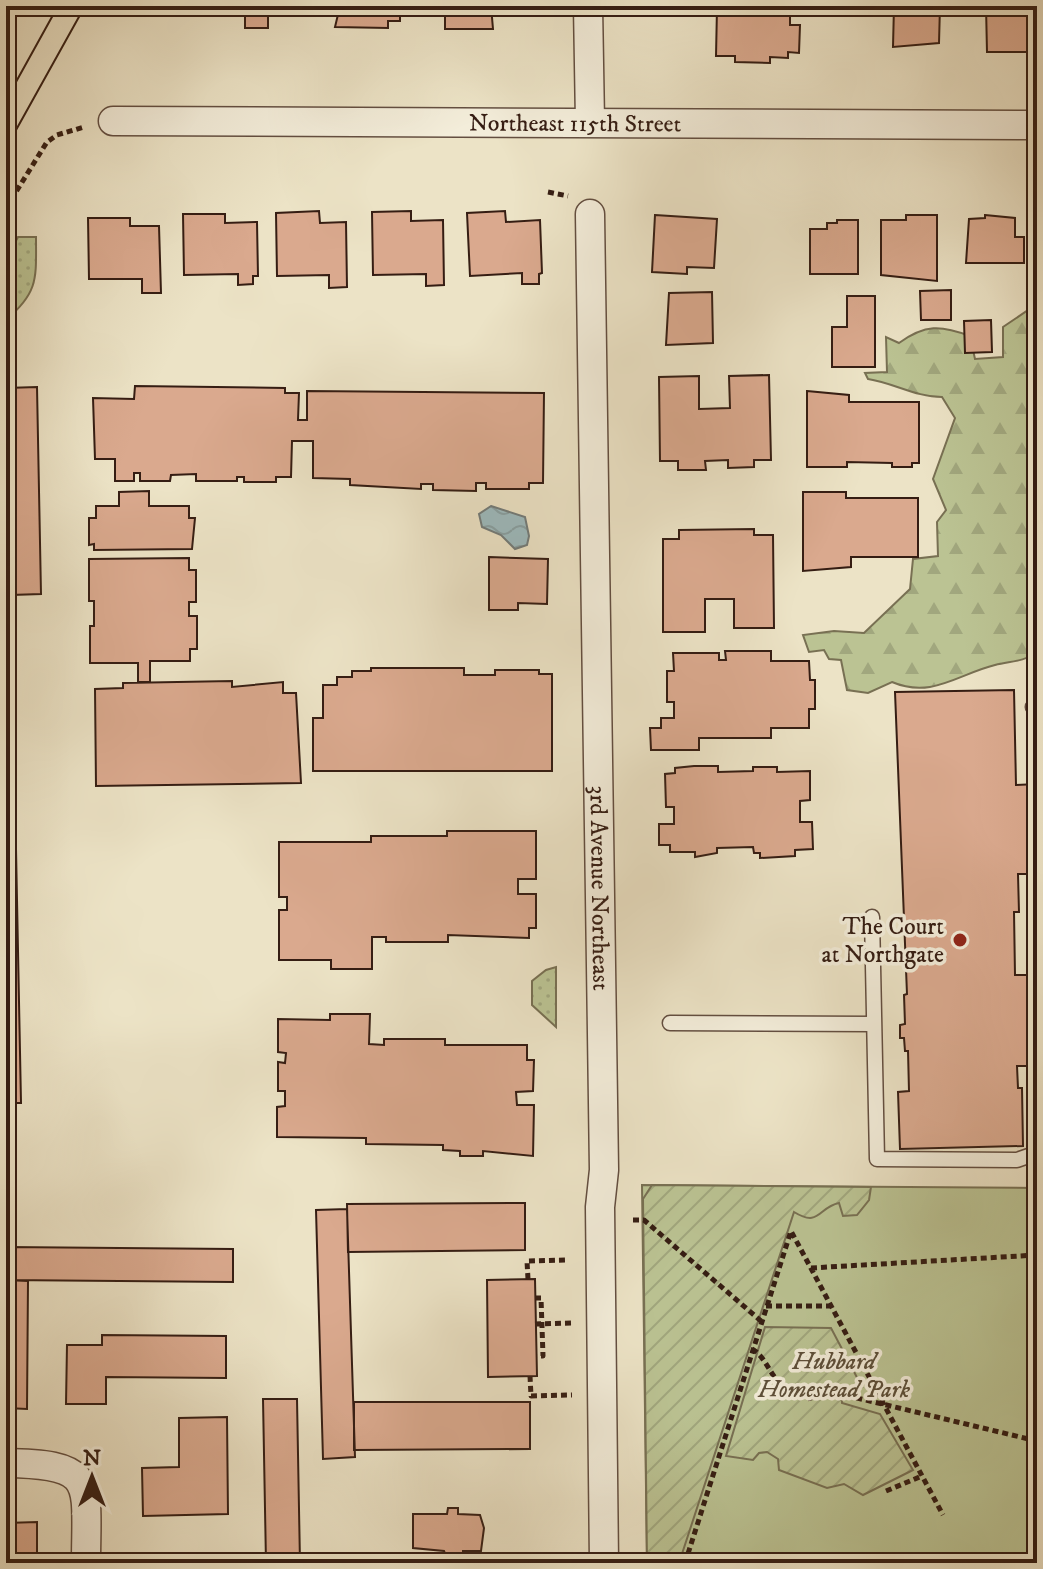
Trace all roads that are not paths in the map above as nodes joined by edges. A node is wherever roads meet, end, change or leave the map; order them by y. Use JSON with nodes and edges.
{"nodes":[{"id":1,"x":588,"y":6,"type":"edge"},
{"id":2,"x":113,"y":121,"type":"dead end"},
{"id":3,"x":590,"y":122,"type":"junction"},
{"id":4,"x":1037,"y":125,"type":"edge"},
{"id":5,"x":590,"y":214,"type":"dead end"},
{"id":6,"x":872,"y":917,"type":"dead end"},
{"id":7,"x":670,"y":1023,"type":"dead end"},
{"id":8,"x":874,"y":1024,"type":"junction"},
{"id":9,"x":1037,"y":1135,"type":"edge"},
{"id":10,"x":6,"y":1463,"type":"edge"},
{"id":11,"x":86,"y":1563,"type":"edge"},
{"id":12,"x":604,"y":1563,"type":"edge"}],
"edges":[{"from":1,"to":3,"type":"street"},
{"from":2,"to":3,"type":"street","name":"Northeast 115th Street"},
{"from":3,"to":4,"type":"street","name":"Northeast 115th Street"},
{"from":5,"to":12,"type":"street","name":"3rd Avenue Northeast"},
{"from":6,"to":8,"type":"lane"},
{"from":7,"to":8,"type":"lane"},
{"from":8,"to":9,"type":"lane"},
{"from":10,"to":11,"type":"street"}]}
